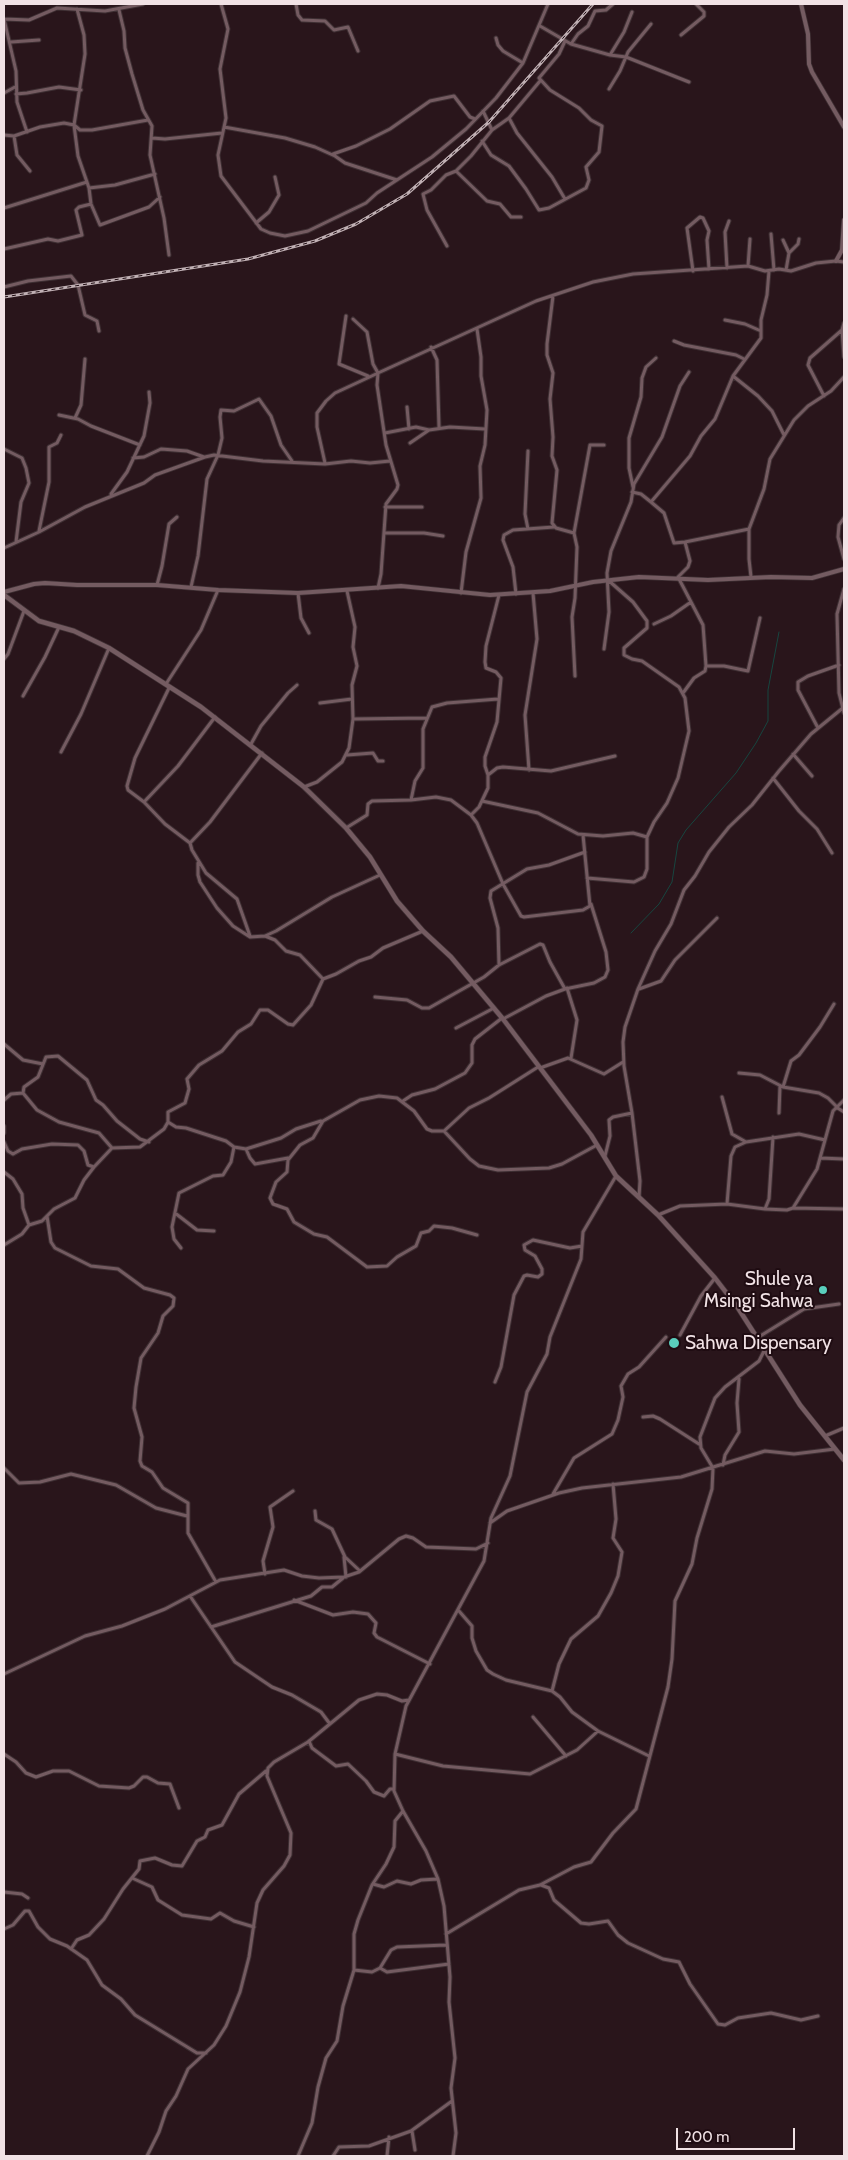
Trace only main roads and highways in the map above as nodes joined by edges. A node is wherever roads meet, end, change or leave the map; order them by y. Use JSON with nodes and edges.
{"nodes":[{"id":1,"x":4,"y":593,"type":"edge"},
{"id":2,"x":844,"y":1460,"type":"edge"}],
"edges":[{"from":1,"to":2,"type":"main road"}]}
